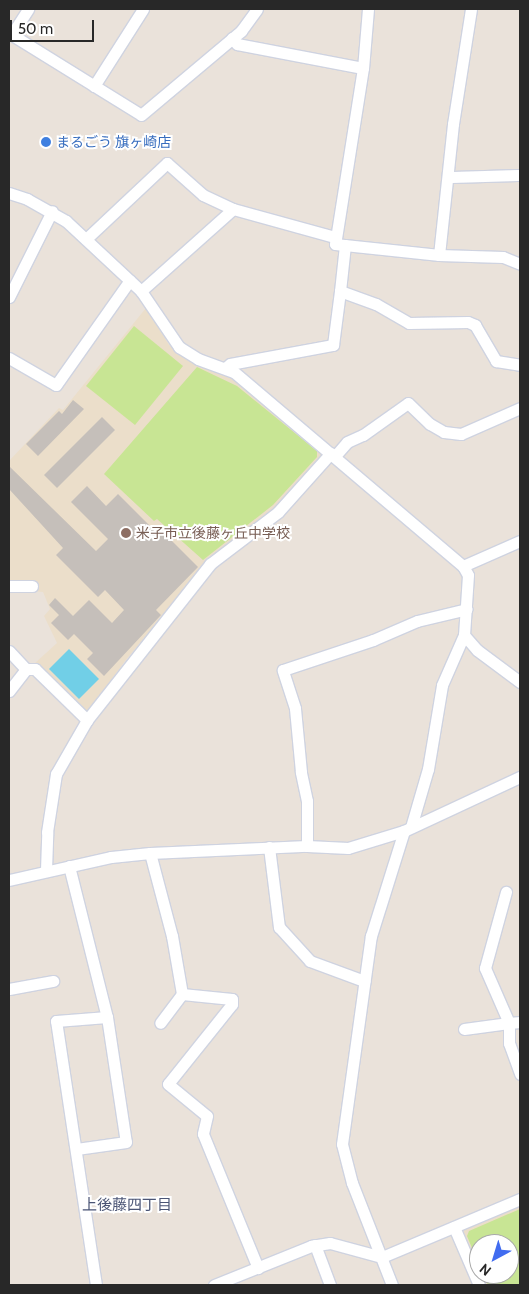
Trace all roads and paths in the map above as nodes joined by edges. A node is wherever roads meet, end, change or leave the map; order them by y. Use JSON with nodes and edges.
{"nodes":[{"id":1,"x":28,"y":9,"type":"edge"},
{"id":2,"x":143,"y":9,"type":"edge"},
{"id":3,"x":257,"y":9,"type":"edge"},
{"id":4,"x":368,"y":9,"type":"edge"},
{"id":5,"x":470,"y":9,"type":"edge"},
{"id":6,"x":10,"y":34,"type":"edge"},
{"id":7,"x":232,"y":38,"type":"junction"},
{"id":8,"x":363,"y":68,"type":"junction"},
{"id":9,"x":94,"y":86,"type":"junction"},
{"id":10,"x":520,"y":175,"type":"edge"},
{"id":11,"x":448,"y":177,"type":"junction"},
{"id":12,"x":9,"y":193,"type":"edge"},
{"id":13,"x":233,"y":209,"type":"junction"},
{"id":14,"x":52,"y":211,"type":"junction"},
{"id":15,"x":335,"y":237,"type":"junction"},
{"id":16,"x":86,"y":239,"type":"junction"},
{"id":17,"x":345,"y":245,"type":"junction"},
{"id":18,"x":439,"y":255,"type":"junction"},
{"id":19,"x":520,"y":264,"type":"edge"},
{"id":20,"x":130,"y":280,"type":"junction"},
{"id":21,"x":141,"y":291,"type":"junction"},
{"id":22,"x":340,"y":291,"type":"junction"},
{"id":23,"x":9,"y":298,"type":"edge"},
{"id":24,"x":9,"y":358,"type":"edge"},
{"id":25,"x":520,"y":365,"type":"edge"},
{"id":26,"x":225,"y":368,"type":"junction"},
{"id":27,"x":520,"y":408,"type":"edge"},
{"id":28,"x":333,"y":455,"type":"junction"},
{"id":29,"x":520,"y":541,"type":"edge"},
{"id":30,"x":462,"y":566,"type":"junction"},
{"id":31,"x":9,"y":586,"type":"edge"},
{"id":32,"x":32,"y":586,"type":"dead end"},
{"id":33,"x":467,"y":609,"type":"junction"},
{"id":34,"x":464,"y":635,"type":"junction"},
{"id":35,"x":9,"y":651,"type":"edge"},
{"id":36,"x":26,"y":669,"type":"junction"},
{"id":37,"x":520,"y":682,"type":"edge"},
{"id":38,"x":9,"y":691,"type":"edge"},
{"id":39,"x":87,"y":720,"type":"junction"},
{"id":40,"x":520,"y":777,"type":"edge"},
{"id":41,"x":407,"y":829,"type":"junction"},
{"id":42,"x":307,"y":846,"type":"junction"},
{"id":43,"x":269,"y":847,"type":"junction"},
{"id":44,"x":150,"y":853,"type":"junction"},
{"id":45,"x":69,"y":866,"type":"junction"},
{"id":46,"x":46,"y":870,"type":"junction"},
{"id":47,"x":9,"y":880,"type":"edge"},
{"id":48,"x":506,"y":892,"type":"dead end"},
{"id":49,"x":53,"y":980,"type":"dead end"},
{"id":50,"x":364,"y":980,"type":"junction"},
{"id":51,"x":9,"y":989,"type":"edge"},
{"id":52,"x":182,"y":994,"type":"junction"},
{"id":53,"x":108,"y":1017,"type":"junction"},
{"id":54,"x":515,"y":1022,"type":"edge"},
{"id":55,"x":160,"y":1023,"type":"dead end"},
{"id":56,"x":464,"y":1029,"type":"dead end"},
{"id":57,"x":520,"y":1074,"type":"edge"},
{"id":58,"x":76,"y":1149,"type":"junction"},
{"id":59,"x":520,"y":1199,"type":"edge"},
{"id":60,"x":454,"y":1227,"type":"junction"},
{"id":61,"x":315,"y":1245,"type":"junction"},
{"id":62,"x":382,"y":1257,"type":"junction"},
{"id":63,"x":258,"y":1268,"type":"junction"},
{"id":64,"x":96,"y":1285,"type":"edge"},
{"id":65,"x":214,"y":1285,"type":"edge"},
{"id":66,"x":330,"y":1285,"type":"edge"},
{"id":67,"x":392,"y":1285,"type":"edge"},
{"id":68,"x":479,"y":1285,"type":"edge"}],
"edges":[{"from":1,"to":6,"type":"street"},
{"from":2,"to":9,"type":"street"},
{"from":3,"to":7,"type":"street"},
{"from":4,"to":8,"type":"street"},
{"from":5,"to":11,"type":"street"},
{"from":6,"to":9,"type":"street"},
{"from":7,"to":8,"type":"street"},
{"from":7,"to":9,"type":"street"},
{"from":8,"to":15,"type":"street"},
{"from":10,"to":11,"type":"street"},
{"from":11,"to":18,"type":"street"},
{"from":12,"to":14,"type":"street"},
{"from":13,"to":15,"type":"street"},
{"from":13,"to":16,"type":"street"},
{"from":13,"to":21,"type":"street"},
{"from":14,"to":16,"type":"street"},
{"from":14,"to":23,"type":"street"},
{"from":15,"to":17,"type":"street"},
{"from":16,"to":20,"type":"street"},
{"from":17,"to":18,"type":"street"},
{"from":17,"to":22,"type":"street"},
{"from":18,"to":19,"type":"street"},
{"from":20,"to":21,"type":"street"},
{"from":20,"to":24,"type":"street"},
{"from":21,"to":26,"type":"street"},
{"from":22,"to":25,"type":"street"},
{"from":22,"to":26,"type":"street"},
{"from":26,"to":28,"type":"street"},
{"from":27,"to":28,"type":"street"},
{"from":28,"to":30,"type":"street"},
{"from":28,"to":39,"type":"street"},
{"from":29,"to":30,"type":"street"},
{"from":30,"to":33,"type":"street"},
{"from":31,"to":32,"type":"street"},
{"from":33,"to":34,"type":"street"},
{"from":33,"to":42,"type":"street"},
{"from":34,"to":37,"type":"street"},
{"from":34,"to":41,"type":"street"},
{"from":35,"to":36,"type":"street"},
{"from":36,"to":38,"type":"street"},
{"from":36,"to":39,"type":"street"},
{"from":39,"to":46,"type":"street"},
{"from":40,"to":41,"type":"street"},
{"from":41,"to":42,"type":"street"},
{"from":41,"to":50,"type":"street"},
{"from":42,"to":43,"type":"street"},
{"from":43,"to":44,"type":"street"},
{"from":43,"to":50,"type":"street"},
{"from":44,"to":45,"type":"street"},
{"from":44,"to":52,"type":"street"},
{"from":45,"to":46,"type":"street"},
{"from":45,"to":53,"type":"street"},
{"from":46,"to":47,"type":"street"},
{"from":48,"to":54,"type":"street"},
{"from":49,"to":51,"type":"street"},
{"from":50,"to":62,"type":"street"},
{"from":52,"to":55,"type":"street"},
{"from":52,"to":63,"type":"street"},
{"from":53,"to":58,"type":"street"},
{"from":53,"to":58,"type":"street"},
{"from":54,"to":56,"type":"street"},
{"from":54,"to":57,"type":"street"},
{"from":58,"to":64,"type":"street"},
{"from":59,"to":60,"type":"street"},
{"from":60,"to":62,"type":"street"},
{"from":60,"to":68,"type":"street"},
{"from":61,"to":62,"type":"street"},
{"from":61,"to":63,"type":"street"},
{"from":61,"to":66,"type":"street"},
{"from":62,"to":67,"type":"street"},
{"from":63,"to":65,"type":"street"}]}
